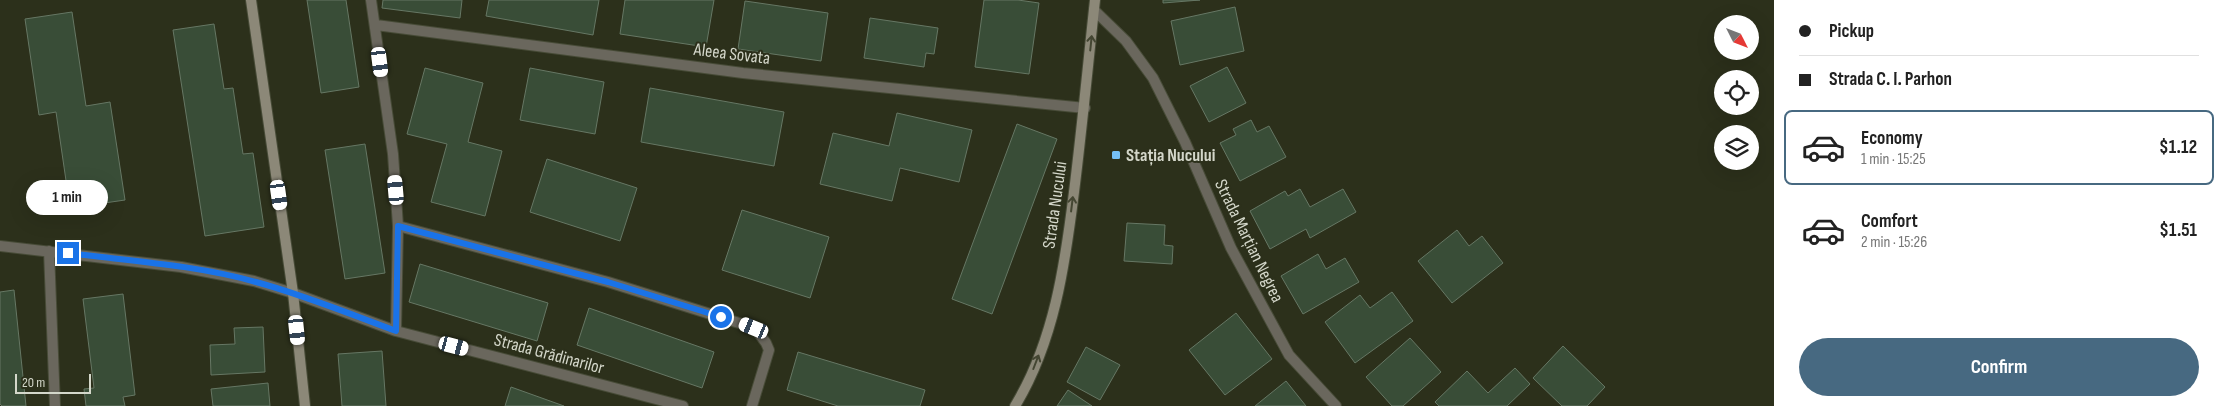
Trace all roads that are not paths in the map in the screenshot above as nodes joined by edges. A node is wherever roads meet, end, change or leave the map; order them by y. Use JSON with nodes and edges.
{"nodes":[{"id":1,"x":251,"y":0,"type":"edge"},
{"id":2,"x":371,"y":0,"type":"edge"},
{"id":3,"x":1095,"y":5,"type":"edge"},
{"id":4,"x":376,"y":25,"type":"junction"},
{"id":5,"x":1085,"y":108,"type":"junction"},
{"id":6,"x":398,"y":226,"type":"junction"},
{"id":7,"x":0,"y":246,"type":"edge"},
{"id":8,"x":50,"y":251,"type":"junction"},
{"id":9,"x":293,"y":293,"type":"junction"},
{"id":10,"x":396,"y":331,"type":"junction"},
{"id":11,"x":55,"y":406,"type":"edge"},
{"id":12,"x":305,"y":406,"type":"edge"},
{"id":13,"x":683,"y":406,"type":"edge"},
{"id":14,"x":752,"y":406,"type":"edge"},
{"id":15,"x":1016,"y":406,"type":"edge"},
{"id":16,"x":1336,"y":406,"type":"edge"}],
"edges":[{"from":1,"to":9,"type":"main road"},
{"from":2,"to":4,"type":"street"},
{"from":5,"to":3,"type":"main road","name":"Strada Nucului","one_way":true},
{"from":3,"to":16,"type":"street","name":"Strada Marțian Negrea"},
{"from":4,"to":5,"type":"street","name":"Aleea Sovata"},
{"from":4,"to":6,"type":"street"},
{"from":15,"to":5,"type":"main road","name":"Strada Nucului","one_way":true},
{"from":6,"to":10,"type":"street"},
{"from":6,"to":14,"type":"street"},
{"from":7,"to":8,"type":"street","name":"Strada Grădinarilor"},
{"from":8,"to":9,"type":"street","name":"Strada Grădinarilor"},
{"from":8,"to":11,"type":"street"},
{"from":9,"to":10,"type":"street","name":"Strada Grădinarilor"},
{"from":9,"to":12,"type":"main road"},
{"from":10,"to":13,"type":"street","name":"Strada Grădinarilor"}]}
